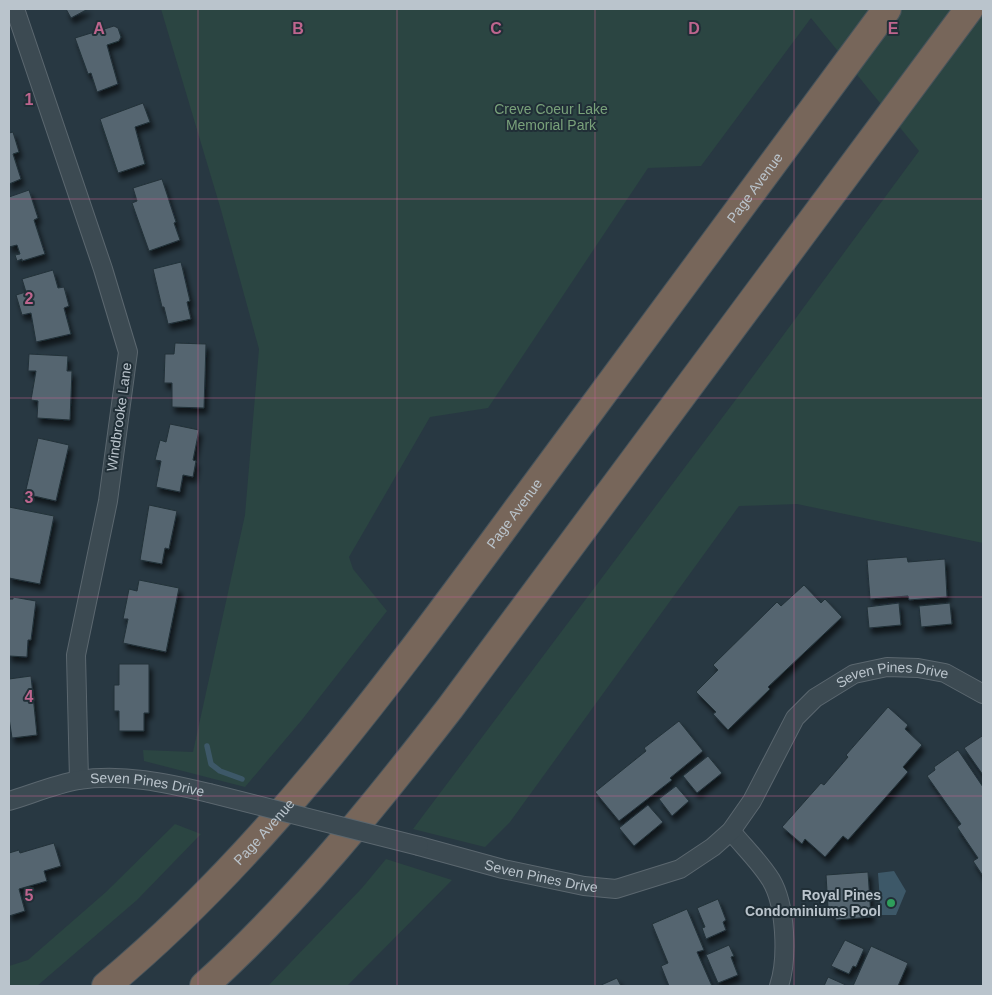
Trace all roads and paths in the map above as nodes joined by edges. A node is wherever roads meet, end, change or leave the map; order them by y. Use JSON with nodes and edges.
{"nodes":[{"id":1,"x":15,"y":9,"type":"edge"},
{"id":2,"x":887,"y":9,"type":"edge"},
{"id":3,"x":969,"y":9,"type":"edge"},
{"id":4,"x":983,"y":694,"type":"edge"},
{"id":5,"x":79,"y":780,"type":"junction"},
{"id":6,"x":9,"y":801,"type":"edge"},
{"id":7,"x":731,"y":831,"type":"junction"},
{"id":8,"x":106,"y":986,"type":"edge"},
{"id":9,"x":204,"y":986,"type":"edge"},
{"id":10,"x":779,"y":986,"type":"edge"}],
"edges":[{"from":1,"to":5,"type":"street","name":"Windbrooke Lane"},
{"from":2,"to":8,"type":"highway","name":"Page Avenue"},
{"from":3,"to":9,"type":"highway"},
{"from":4,"to":7,"type":"street","name":"Seven Pines Drive"},
{"from":5,"to":6,"type":"street","name":"Seven Pines Drive"},
{"from":5,"to":7,"type":"street","name":"Seven Pines Drive","bridge":true},
{"from":7,"to":10,"type":"street"}]}
